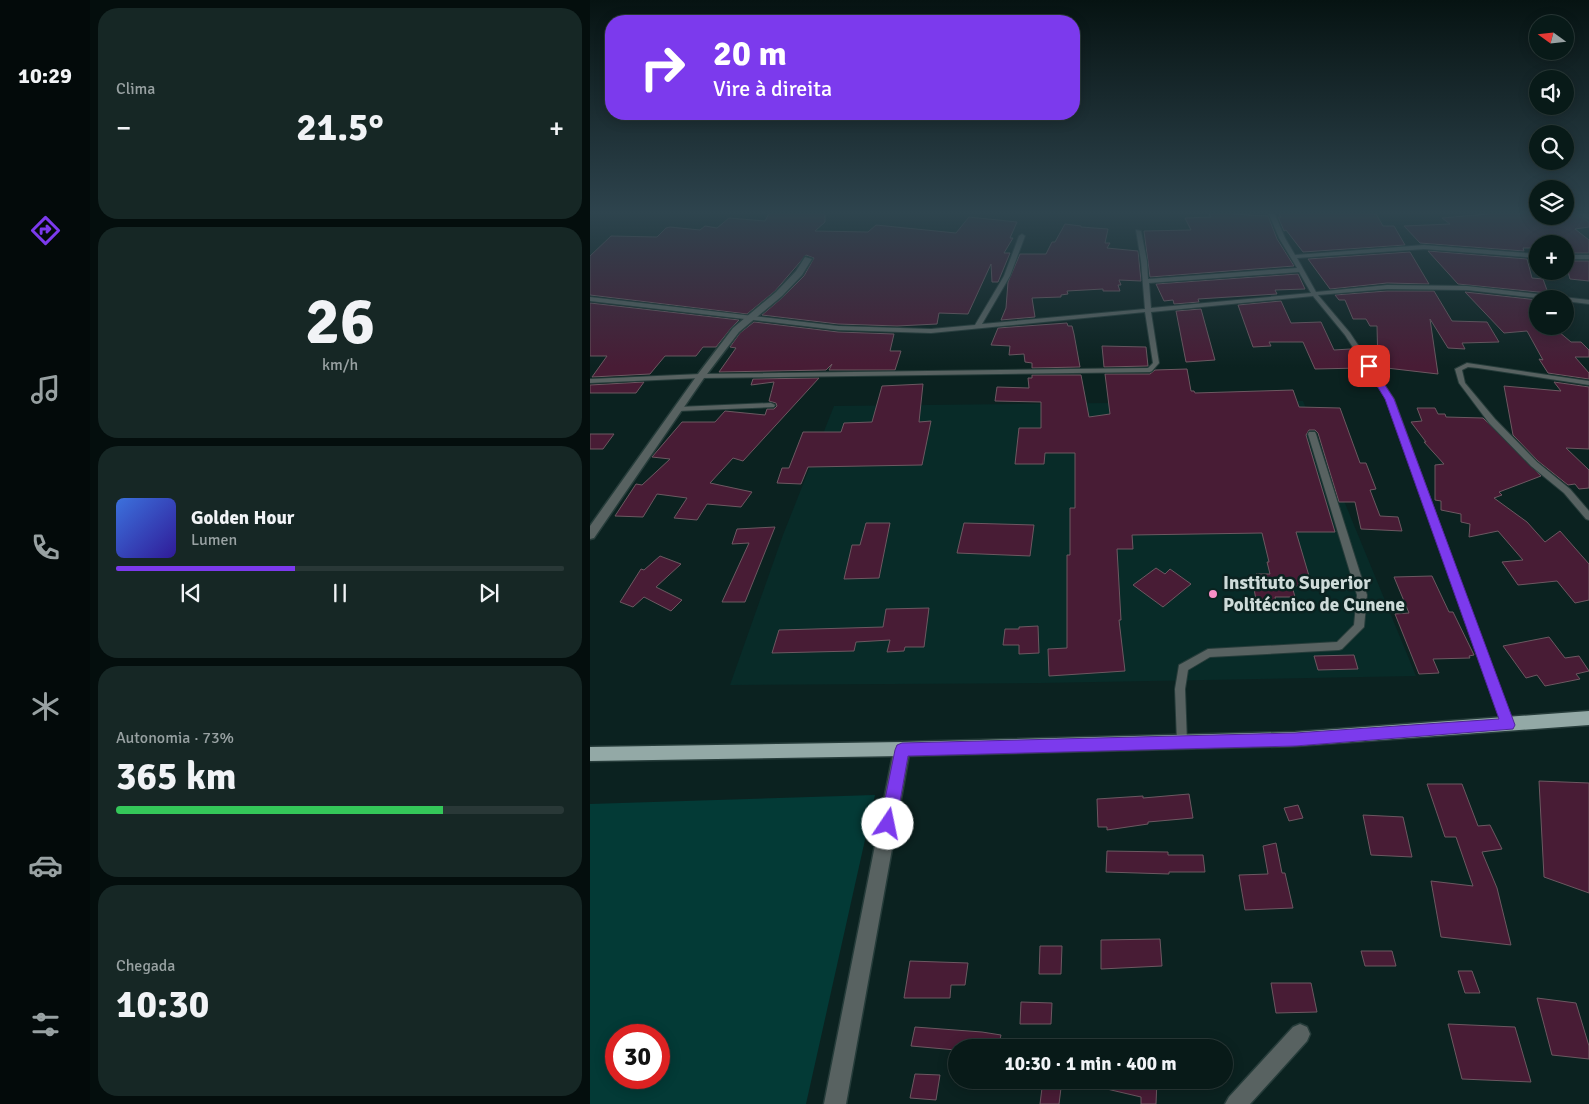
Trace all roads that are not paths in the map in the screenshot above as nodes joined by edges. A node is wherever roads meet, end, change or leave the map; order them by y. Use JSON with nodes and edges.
{"nodes":[{"id":1,"x":805,"y":264,"type":"edge"},
{"id":2,"x":1011,"y":264,"type":"edge"},
{"id":3,"x":1144,"y":264,"type":"edge"},
{"id":4,"x":1297,"y":264,"type":"edge"},
{"id":5,"x":1300,"y":270,"type":"junction"},
{"id":6,"x":1147,"y":282,"type":"junction"},
{"id":7,"x":1315,"y":295,"type":"junction"},
{"id":8,"x":1529,"y":295,"type":"edge"},
{"id":9,"x":590,"y":299,"type":"edge"},
{"id":10,"x":1574,"y":300,"type":"edge"},
{"id":11,"x":1589,"y":302,"type":"edge"},
{"id":12,"x":1148,"y":309,"type":"junction"},
{"id":13,"x":749,"y":317,"type":"junction"},
{"id":14,"x":976,"y":327,"type":"junction"},
{"id":15,"x":701,"y":376,"type":"junction"},
{"id":16,"x":590,"y":381,"type":"edge"},
{"id":17,"x":1589,"y":383,"type":"edge"},
{"id":18,"x":770,"y":405,"type":"dead end"},
{"id":19,"x":678,"y":409,"type":"junction"},
{"id":20,"x":1312,"y":434,"type":"dead end"},
{"id":21,"x":1589,"y":517,"type":"edge"},
{"id":22,"x":590,"y":535,"type":"edge"},
{"id":23,"x":1588,"y":722,"type":"edge"},
{"id":24,"x":1508,"y":725,"type":"junction"},
{"id":25,"x":1182,"y":742,"type":"junction"},
{"id":26,"x":902,"y":750,"type":"junction"},
{"id":27,"x":590,"y":754,"type":"edge"},
{"id":28,"x":1300,"y":1034,"type":"dead end"},
{"id":29,"x":835,"y":1104,"type":"edge"},
{"id":30,"x":1236,"y":1104,"type":"edge"}],
"edges":[{"from":1,"to":13,"type":"street"},
{"from":2,"to":14,"type":"lane"},
{"from":3,"to":6,"type":"lane"},
{"from":4,"to":5,"type":"lane"},
{"from":5,"to":6,"type":"lane"},
{"from":5,"to":7,"type":"lane"},
{"from":6,"to":12,"type":"lane"},
{"from":7,"to":8,"type":"lane"},
{"from":7,"to":12,"type":"lane"},
{"from":7,"to":24,"type":"lane"},
{"from":9,"to":13,"type":"lane"},
{"from":10,"to":11,"type":"lane"},
{"from":12,"to":14,"type":"lane"},
{"from":12,"to":15,"type":"lane"},
{"from":13,"to":14,"type":"lane"},
{"from":13,"to":15,"type":"street"},
{"from":15,"to":16,"type":"lane"},
{"from":15,"to":19,"type":"street"},
{"from":17,"to":21,"type":"lane"},
{"from":18,"to":19,"type":"lane"},
{"from":19,"to":22,"type":"street"},
{"from":20,"to":25,"type":"lane"},
{"from":23,"to":24,"type":"main road"},
{"from":24,"to":25,"type":"main road"},
{"from":25,"to":26,"type":"main road"},
{"from":26,"to":27,"type":"main road"},
{"from":26,"to":29,"type":"street"},
{"from":28,"to":30,"type":"street"}]}
